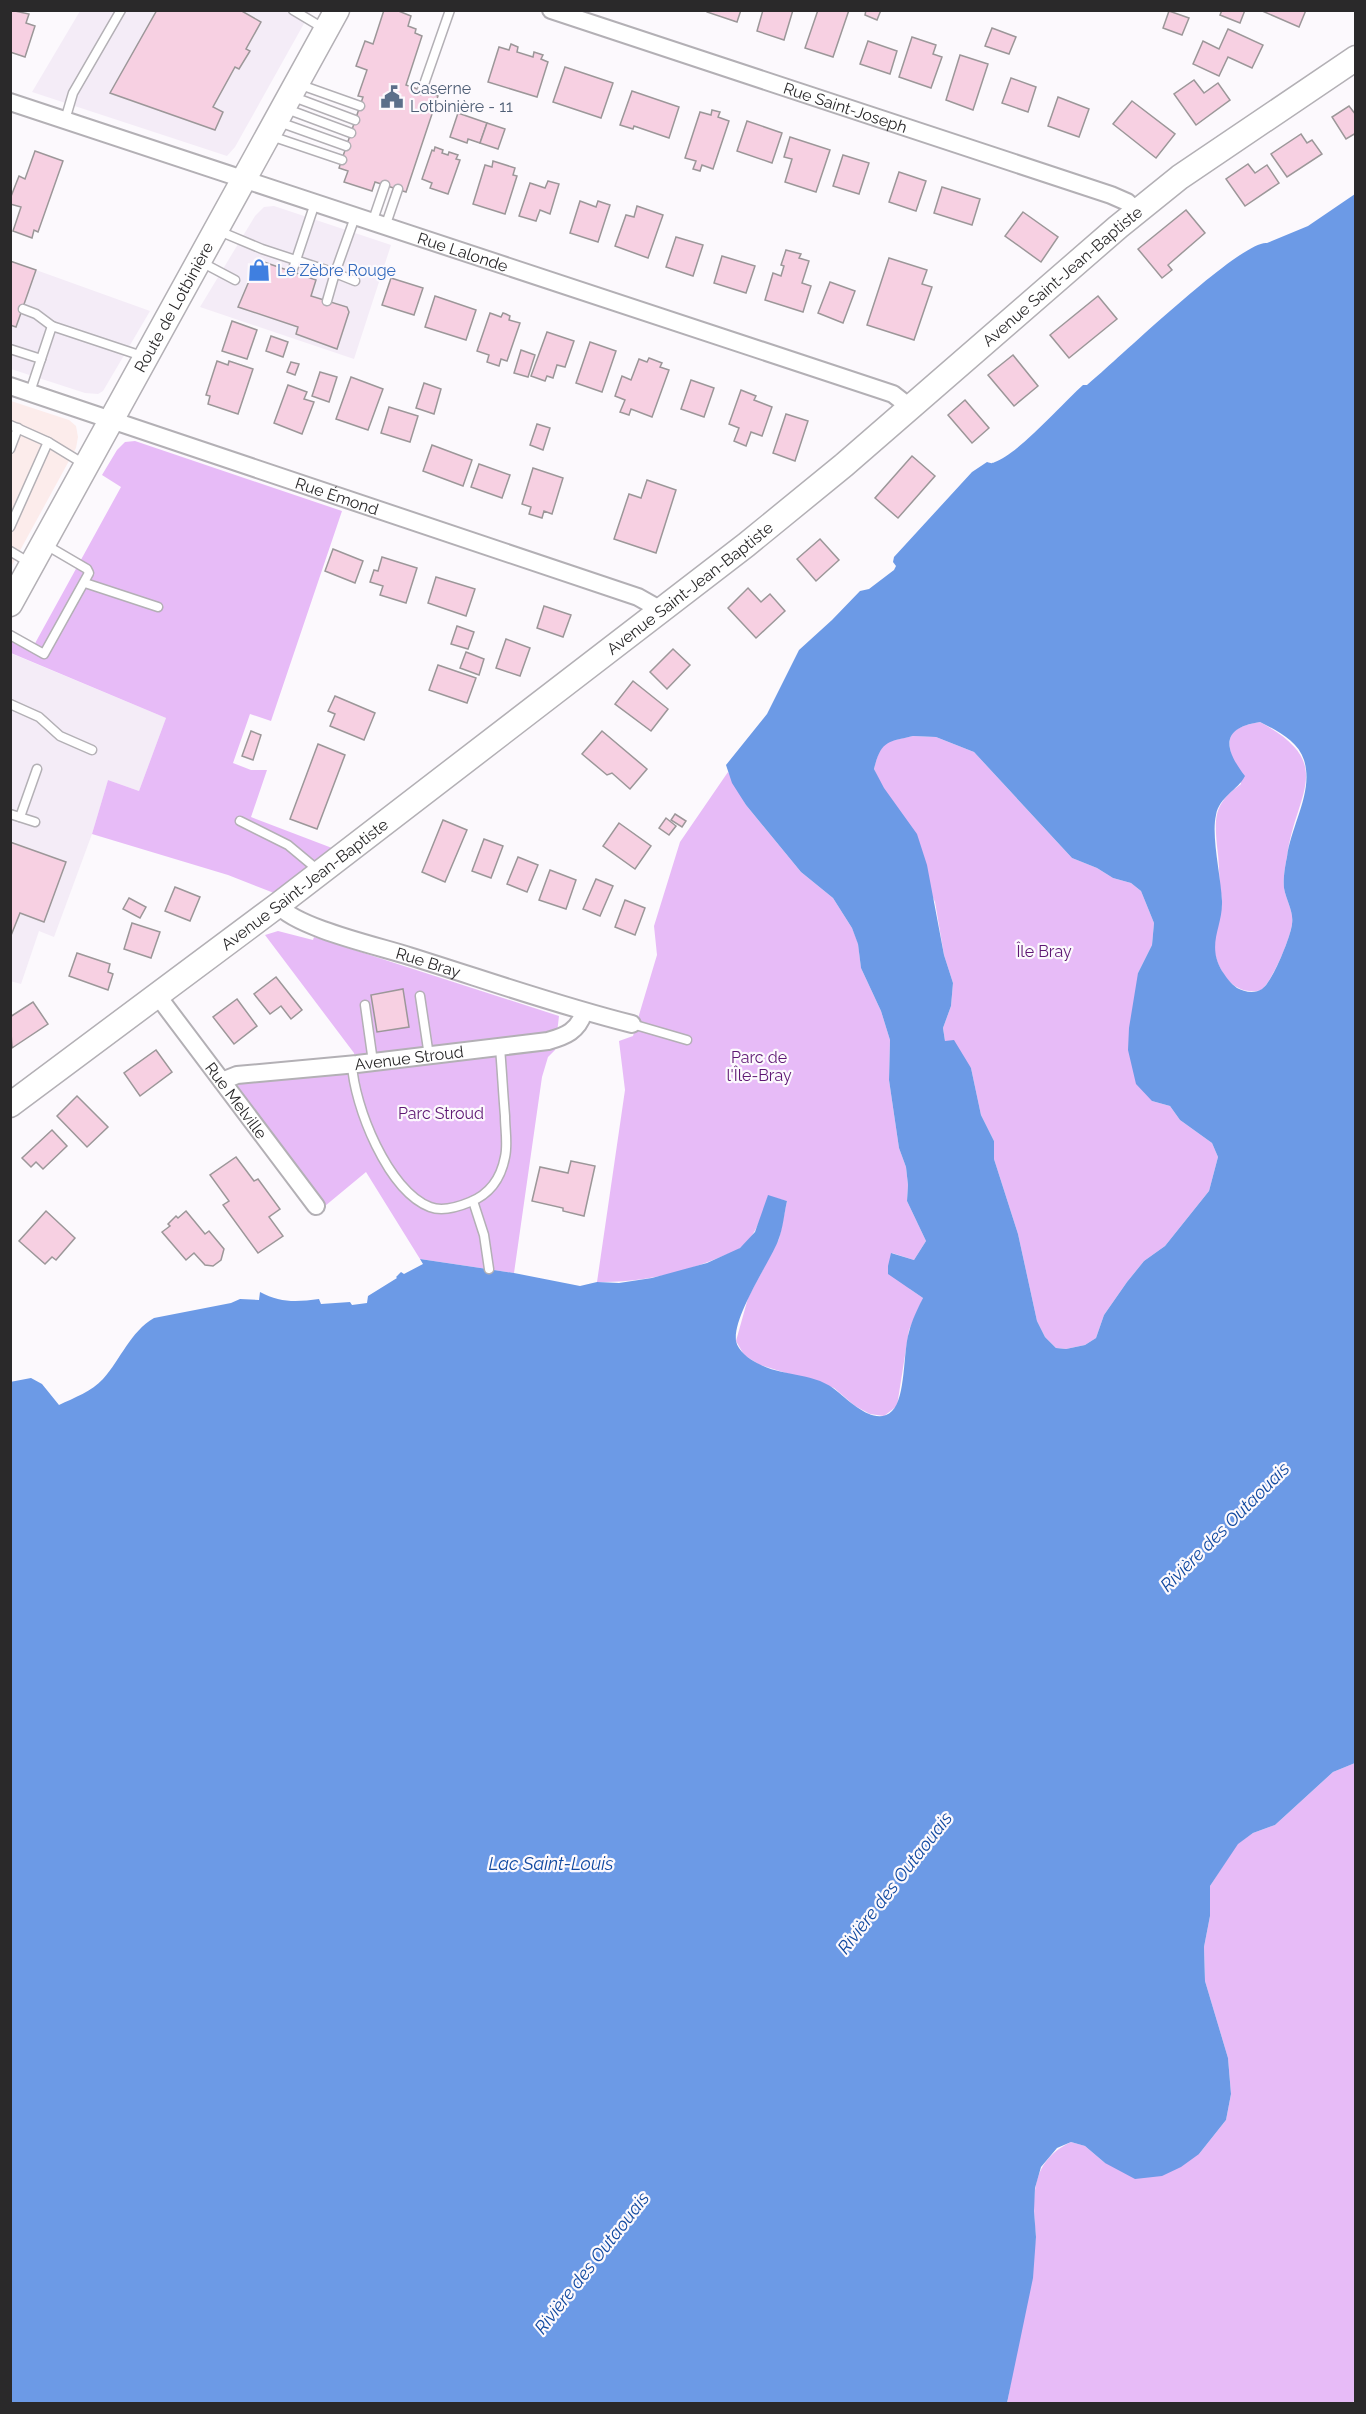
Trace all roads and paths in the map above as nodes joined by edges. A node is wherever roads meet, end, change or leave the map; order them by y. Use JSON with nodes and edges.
{"nodes":[{"id":1,"x":122,"y":10,"type":"edge"},
{"id":2,"x":293,"y":10,"type":"edge"},
{"id":3,"x":450,"y":10,"type":"edge"},
{"id":4,"x":550,"y":10,"type":"edge"},
{"id":5,"x":332,"y":20,"type":"edge"},
{"id":6,"x":1356,"y":58,"type":"edge"},
{"id":7,"x":422,"y":90,"type":"dead end"},
{"id":8,"x":10,"y":102,"type":"edge"},
{"id":9,"x":360,"y":106,"type":"dead end"},
{"id":10,"x":283,"y":108,"type":"junction"},
{"id":11,"x":65,"y":120,"type":"junction"},
{"id":12,"x":355,"y":120,"type":"dead end"},
{"id":13,"x":351,"y":133,"type":"dead end"},
{"id":14,"x":346,"y":146,"type":"dead end"},
{"id":15,"x":342,"y":160,"type":"dead end"},
{"id":16,"x":243,"y":180,"type":"junction"},
{"id":17,"x":385,"y":185,"type":"dead end"},
{"id":18,"x":398,"y":189,"type":"dead end"},
{"id":19,"x":315,"y":203,"type":"junction"},
{"id":20,"x":1137,"y":212,"type":"junction"},
{"id":21,"x":355,"y":217,"type":"junction"},
{"id":22,"x":378,"y":225,"type":"junction"},
{"id":23,"x":216,"y":229,"type":"junction"},
{"id":24,"x":199,"y":260,"type":"junction"},
{"id":25,"x":296,"y":260,"type":"junction"},
{"id":26,"x":292,"y":272,"type":"dead end"},
{"id":27,"x":334,"y":273,"type":"junction"},
{"id":28,"x":236,"y":280,"type":"dead end"},
{"id":29,"x":355,"y":281,"type":"dead end"},
{"id":30,"x":327,"y":301,"type":"dead end"},
{"id":31,"x":23,"y":309,"type":"dead end"},
{"id":32,"x":52,"y":326,"type":"junction"},
{"id":33,"x":10,"y":349,"type":"edge"},
{"id":34,"x":146,"y":357,"type":"junction"},
{"id":35,"x":41,"y":359,"type":"junction"},
{"id":36,"x":10,"y":386,"type":"edge"},
{"id":37,"x":30,"y":392,"type":"junction"},
{"id":38,"x":911,"y":408,"type":"junction"},
{"id":39,"x":112,"y":419,"type":"junction"},
{"id":40,"x":14,"y":427,"type":"edge"},
{"id":41,"x":48,"y":442,"type":"junction"},
{"id":42,"x":10,"y":449,"type":"edge"},
{"id":43,"x":86,"y":465,"type":"junction"},
{"id":44,"x":14,"y":508,"type":"edge"},
{"id":45,"x":10,"y":527,"type":"edge"},
{"id":46,"x":43,"y":543,"type":"junction"},
{"id":47,"x":10,"y":550,"type":"edge"},
{"id":48,"x":32,"y":564,"type":"junction"},
{"id":49,"x":85,"y":583,"type":"junction"},
{"id":50,"x":10,"y":604,"type":"edge"},
{"id":51,"x":158,"y":607,"type":"dead end"},
{"id":52,"x":660,"y":613,"type":"junction"},
{"id":53,"x":10,"y":635,"type":"edge"},
{"id":54,"x":10,"y":704,"type":"edge"},
{"id":55,"x":92,"y":750,"type":"dead end"},
{"id":56,"x":37,"y":769,"type":"dead end"},
{"id":57,"x":10,"y":814,"type":"edge"},
{"id":58,"x":20,"y":817,"type":"junction"},
{"id":59,"x":240,"y":821,"type":"dead end"},
{"id":60,"x":35,"y":822,"type":"dead end"},
{"id":61,"x":321,"y":872,"type":"junction"},
{"id":62,"x":278,"y":905,"type":"junction"},
{"id":63,"x":157,"y":995,"type":"junction"},
{"id":64,"x":420,"y":996,"type":"dead end"},
{"id":65,"x":365,"y":1005,"type":"dead end"},
{"id":66,"x":584,"y":1012,"type":"junction"},
{"id":67,"x":632,"y":1024,"type":"joint"},
{"id":68,"x":687,"y":1040,"type":"dead end"},
{"id":69,"x":500,"y":1048,"type":"junction"},
{"id":70,"x":429,"y":1056,"type":"junction"},
{"id":71,"x":373,"y":1062,"type":"junction"},
{"id":72,"x":352,"y":1064,"type":"junction"},
{"id":73,"x":222,"y":1082,"type":"junction"},
{"id":74,"x":10,"y":1105,"type":"edge"},
{"id":75,"x":473,"y":1201,"type":"junction"},
{"id":76,"x":316,"y":1206,"type":"dead end"},
{"id":77,"x":489,"y":1269,"type":"dead end"}],
"edges":[{"from":1,"to":11,"type":"lane"},
{"from":2,"to":5,"type":"lane"},
{"from":3,"to":7,"type":"lane"},
{"from":4,"to":20,"type":"street","name":"Rue Saint-Joseph"},
{"from":5,"to":10,"type":"street","name":"Route de Lotbinière"},
{"from":6,"to":20,"type":"street","name":"Avenue Saint-Jean-Baptiste"},
{"from":8,"to":11,"type":"street","name":"Rue Lalonde"},
{"from":9,"to":10,"type":"lane"},
{"from":10,"to":12,"type":"lane"},
{"from":10,"to":13,"type":"lane"},
{"from":10,"to":14,"type":"lane"},
{"from":10,"to":15,"type":"lane"},
{"from":10,"to":16,"type":"street","name":"Route de Lotbinière"},
{"from":11,"to":16,"type":"street","name":"Rue Lalonde"},
{"from":16,"to":19,"type":"street","name":"Rue Lalonde"},
{"from":16,"to":23,"type":"street","name":"Route de Lotbinière"},
{"from":17,"to":22,"type":"lane"},
{"from":18,"to":22,"type":"lane"},
{"from":19,"to":21,"type":"street","name":"Rue Lalonde"},
{"from":19,"to":25,"type":"lane"},
{"from":20,"to":38,"type":"street","name":"Avenue Saint-Jean-Baptiste"},
{"from":21,"to":22,"type":"street","name":"Rue Lalonde"},
{"from":21,"to":27,"type":"lane"},
{"from":22,"to":38,"type":"street","name":"Rue Lalonde"},
{"from":23,"to":24,"type":"street","name":"Route de Lotbinière"},
{"from":23,"to":25,"type":"lane"},
{"from":24,"to":28,"type":"lane"},
{"from":24,"to":34,"type":"street","name":"Route de Lotbinière"},
{"from":25,"to":26,"type":"lane"},
{"from":25,"to":27,"type":"lane"},
{"from":27,"to":29,"type":"lane"},
{"from":27,"to":30,"type":"lane"},
{"from":31,"to":32,"type":"lane"},
{"from":32,"to":34,"type":"lane"},
{"from":32,"to":35,"type":"lane"},
{"from":33,"to":35,"type":"lane"},
{"from":34,"to":39,"type":"street","name":"Route de Lotbinière"},
{"from":35,"to":37,"type":"lane"},
{"from":36,"to":37,"type":"street","name":"Rue Émond"},
{"from":37,"to":39,"type":"street","name":"Rue Émond"},
{"from":38,"to":52,"type":"street","name":"Avenue Saint-Jean-Baptiste"},
{"from":39,"to":43,"type":"street","name":"Route de Lotbinière"},
{"from":39,"to":52,"type":"street","name":"Rue Émond"},
{"from":40,"to":41,"type":"lane"},
{"from":40,"to":42,"type":"lane"},
{"from":41,"to":43,"type":"lane"},
{"from":41,"to":44,"type":"lane"},
{"from":43,"to":46,"type":"street","name":"Route de Lotbinière"},
{"from":44,"to":45,"type":"lane"},
{"from":46,"to":48,"type":"street","name":"Route de Lotbinière"},
{"from":46,"to":49,"type":"lane"},
{"from":47,"to":48,"type":"lane"},
{"from":48,"to":50,"type":"street","name":"Route de Lotbinière"},
{"from":49,"to":51,"type":"lane"},
{"from":49,"to":53,"type":"lane"},
{"from":52,"to":61,"type":"street","name":"Avenue Saint-Jean-Baptiste"},
{"from":54,"to":55,"type":"lane"},
{"from":56,"to":58,"type":"lane"},
{"from":57,"to":58,"type":"lane"},
{"from":58,"to":60,"type":"lane"},
{"from":59,"to":61,"type":"lane"},
{"from":61,"to":62,"type":"street","name":"Avenue Saint-Jean-Baptiste"},
{"from":62,"to":63,"type":"street","name":"Avenue Saint-Jean-Baptiste"},
{"from":62,"to":66,"type":"street","name":"Rue Bray"},
{"from":63,"to":73,"type":"street","name":"Rue Melville"},
{"from":63,"to":74,"type":"street","name":"Avenue Saint-Jean-Baptiste"},
{"from":64,"to":70,"type":"lane"},
{"from":65,"to":71,"type":"lane"},
{"from":66,"to":67,"type":"street","name":"Rue Bray"},
{"from":66,"to":69,"type":"street","name":"Avenue Stroud"},
{"from":67,"to":68,"type":"lane"},
{"from":69,"to":70,"type":"street","name":"Avenue Stroud"},
{"from":69,"to":75,"type":"lane"},
{"from":70,"to":71,"type":"street","name":"Avenue Stroud"},
{"from":71,"to":72,"type":"street","name":"Avenue Stroud"},
{"from":72,"to":73,"type":"street","name":"Avenue Stroud"},
{"from":72,"to":75,"type":"lane"},
{"from":73,"to":76,"type":"street","name":"Rue Melville"},
{"from":75,"to":77,"type":"lane"}]}
